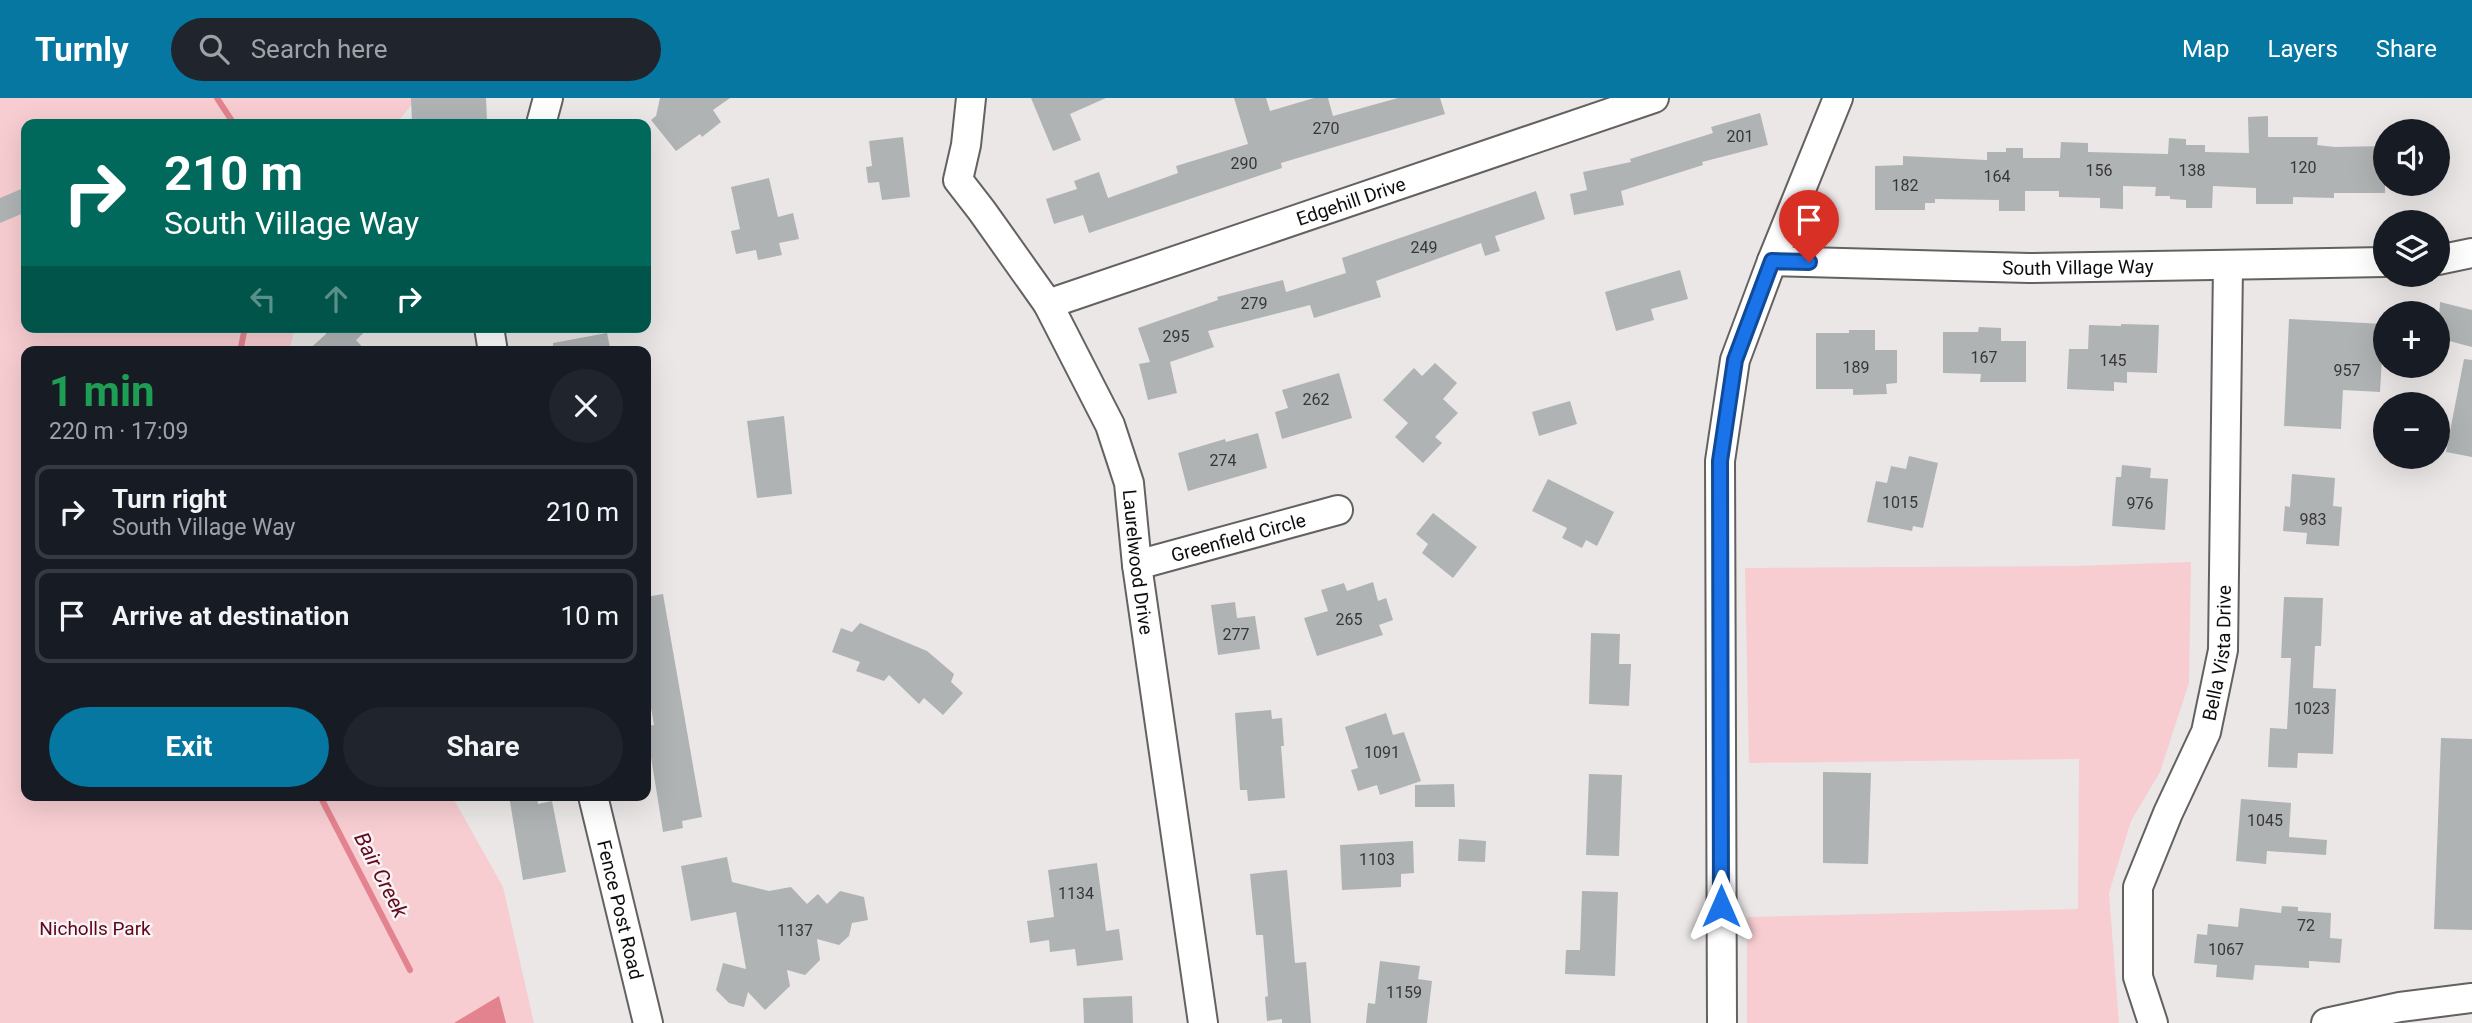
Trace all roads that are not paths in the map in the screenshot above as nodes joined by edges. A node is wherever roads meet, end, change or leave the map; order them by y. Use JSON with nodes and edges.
{"nodes":[{"id":1,"x":548,"y":98,"type":"edge"},
{"id":2,"x":971,"y":98,"type":"edge"},
{"id":3,"x":1654,"y":98,"type":"edge"},
{"id":4,"x":1838,"y":98,"type":"edge"},
{"id":5,"x":542,"y":119,"type":"edge"},
{"id":6,"x":2472,"y":253,"type":"edge"},
{"id":7,"x":2450,"y":258,"type":"edge"},
{"id":8,"x":1772,"y":261,"type":"junction"},
{"id":9,"x":2373,"y":262,"type":"edge"},
{"id":10,"x":2228,"y":264,"type":"junction"},
{"id":11,"x":1048,"y":304,"type":"junction"},
{"id":12,"x":1338,"y":510,"type":"dead end"},
{"id":13,"x":1137,"y":565,"type":"junction"},
{"id":14,"x":594,"y":801,"type":"edge"},
{"id":15,"x":2472,"y":998,"type":"edge"},
{"id":16,"x":649,"y":1023,"type":"edge"},
{"id":17,"x":1203,"y":1023,"type":"edge"},
{"id":18,"x":1722,"y":1023,"type":"edge"},
{"id":19,"x":2153,"y":1023,"type":"edge"},
{"id":20,"x":2326,"y":1023,"type":"edge"}],
"edges":[{"from":1,"to":5,"type":"street"},
{"from":2,"to":11,"type":"street","name":"Laurelwood Drive"},
{"from":3,"to":11,"type":"street","name":"Edgehill Drive"},
{"from":4,"to":8,"type":"street"},
{"from":6,"to":7,"type":"street"},
{"from":8,"to":10,"type":"street","name":"South Village Way"},
{"from":8,"to":18,"type":"street"},
{"from":9,"to":10,"type":"street","name":"South Village Way"},
{"from":10,"to":19,"type":"street","name":"Bella Vista Drive"},
{"from":11,"to":13,"type":"street","name":"Laurelwood Drive"},
{"from":12,"to":13,"type":"street","name":"Greenfield Circle"},
{"from":13,"to":17,"type":"street","name":"Laurelwood Drive"},
{"from":14,"to":16,"type":"street","name":"Fence Post Road"},
{"from":15,"to":20,"type":"street"}]}
